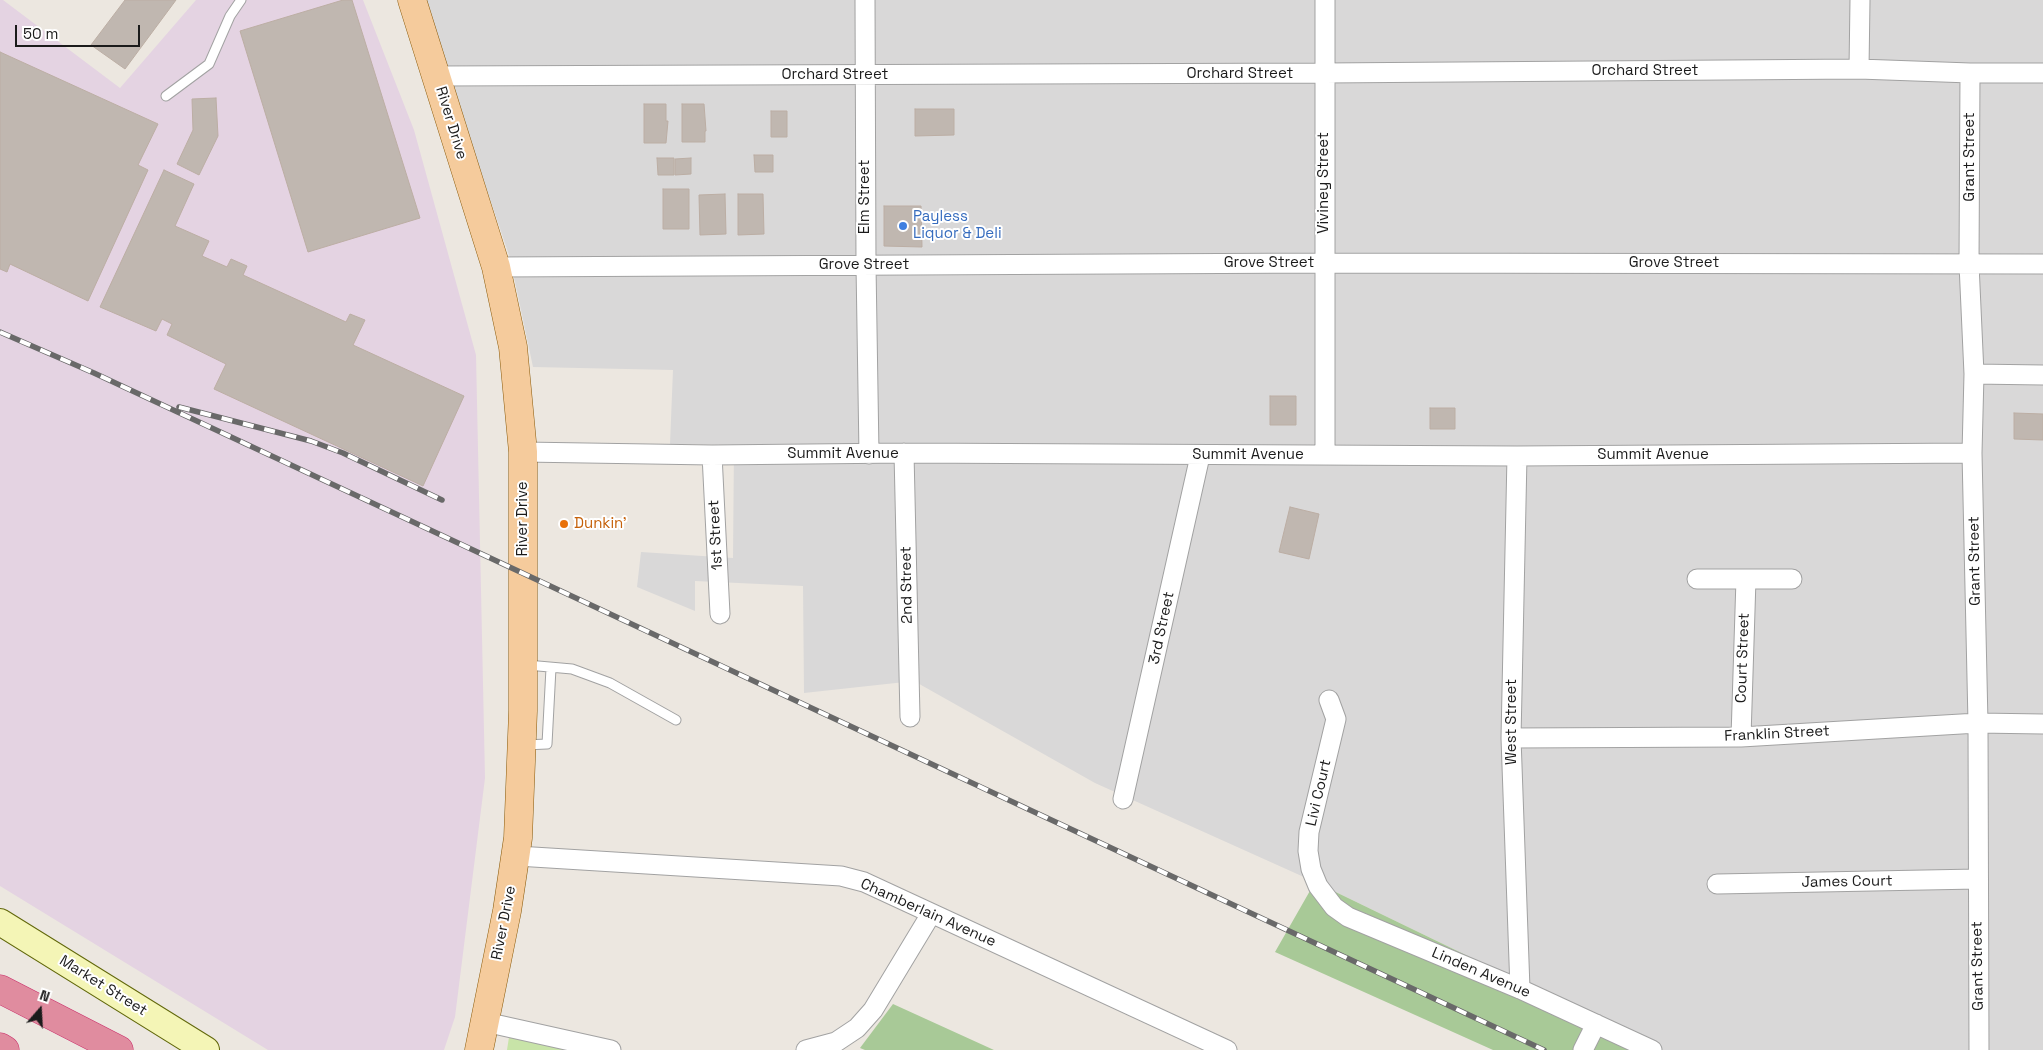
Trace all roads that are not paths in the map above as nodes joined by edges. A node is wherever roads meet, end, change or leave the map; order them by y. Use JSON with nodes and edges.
{"nodes":[{"id":1,"x":242,"y":0,"type":"edge"},
{"id":2,"x":412,"y":0,"type":"edge"},
{"id":3,"x":865,"y":0,"type":"edge"},
{"id":4,"x":1325,"y":0,"type":"edge"},
{"id":5,"x":1860,"y":0,"type":"edge"},
{"id":6,"x":1859,"y":69,"type":"junction"},
{"id":7,"x":1324,"y":73,"type":"junction"},
{"id":8,"x":1970,"y":73,"type":"junction"},
{"id":9,"x":2043,"y":73,"type":"edge"},
{"id":10,"x":865,"y":75,"type":"junction"},
{"id":11,"x":437,"y":76,"type":"junction"},
{"id":12,"x":166,"y":96,"type":"dead end"},
{"id":13,"x":1324,"y":262,"type":"junction"},
{"id":14,"x":1969,"y":264,"type":"junction"},
{"id":15,"x":2043,"y":264,"type":"edge"},
{"id":16,"x":866,"y":265,"type":"junction"},
{"id":17,"x":496,"y":268,"type":"junction"},
{"id":18,"x":1974,"y":374,"type":"junction"},
{"id":19,"x":2043,"y":375,"type":"edge"},
{"id":20,"x":523,"y":452,"type":"junction"},
{"id":21,"x":1972,"y":453,"type":"junction"},
{"id":22,"x":869,"y":454,"type":"junction"},
{"id":23,"x":904,"y":454,"type":"junction"},
{"id":24,"x":712,"y":455,"type":"junction"},
{"id":25,"x":1325,"y":455,"type":"junction"},
{"id":26,"x":1200,"y":456,"type":"junction"},
{"id":27,"x":1517,"y":456,"type":"junction"},
{"id":28,"x":1697,"y":579,"type":"dead end"},
{"id":29,"x":1746,"y":579,"type":"junction"},
{"id":30,"x":1792,"y":579,"type":"dead end"},
{"id":31,"x":720,"y":614,"type":"dead end"},
{"id":32,"x":524,"y":665,"type":"junction"},
{"id":33,"x":551,"y":668,"type":"junction"},
{"id":34,"x":1329,"y":700,"type":"dead end"},
{"id":35,"x":536,"y":712,"type":"junction"},
{"id":36,"x":910,"y":717,"type":"dead end"},
{"id":37,"x":676,"y":720,"type":"dead end"},
{"id":38,"x":1978,"y":723,"type":"junction"},
{"id":39,"x":2043,"y":724,"type":"edge"},
{"id":40,"x":1740,"y":737,"type":"junction"},
{"id":41,"x":1511,"y":738,"type":"junction"},
{"id":42,"x":1123,"y":799,"type":"dead end"},
{"id":43,"x":517,"y":856,"type":"junction"},
{"id":44,"x":1977,"y":879,"type":"junction"},
{"id":45,"x":1718,"y":884,"type":"dead end"},
{"id":46,"x":1318,"y":886,"type":"joint"},
{"id":47,"x":932,"y":914,"type":"junction"},
{"id":48,"x":0,"y":922,"type":"edge"},
{"id":49,"x":0,"y":989,"type":"edge"},
{"id":50,"x":1520,"y":989,"type":"junction"},
{"id":51,"x":485,"y":1022,"type":"junction"},
{"id":52,"x":1596,"y":1024,"type":"junction"},
{"id":53,"x":0,"y":1047,"type":"edge"},
{"id":54,"x":6,"y":1050,"type":"edge"},
{"id":55,"x":119,"y":1050,"type":"edge"},
{"id":56,"x":206,"y":1050,"type":"edge"},
{"id":57,"x":479,"y":1050,"type":"edge"},
{"id":58,"x":611,"y":1050,"type":"edge"},
{"id":59,"x":806,"y":1050,"type":"edge"},
{"id":60,"x":1227,"y":1050,"type":"edge"},
{"id":61,"x":1583,"y":1050,"type":"edge"},
{"id":62,"x":1652,"y":1050,"type":"edge"},
{"id":63,"x":1978,"y":1050,"type":"edge"}],
"edges":[{"from":1,"to":12,"type":"lane"},
{"from":2,"to":11,"type":"main road","name":"River Drive"},
{"from":3,"to":10,"type":"street","name":"Elm Street"},
{"from":4,"to":7,"type":"street","name":"Viviney Street"},
{"from":5,"to":6,"type":"street"},
{"from":6,"to":7,"type":"street","name":"Orchard Street"},
{"from":6,"to":8,"type":"street","name":"Orchard Street"},
{"from":7,"to":10,"type":"street","name":"Orchard Street"},
{"from":7,"to":13,"type":"street","name":"Viviney Street"},
{"from":8,"to":9,"type":"street","name":"Orchard Street"},
{"from":8,"to":14,"type":"street","name":"Grant Street"},
{"from":10,"to":11,"type":"street","name":"Orchard Street"},
{"from":10,"to":16,"type":"street","name":"Elm Street"},
{"from":11,"to":17,"type":"main road","name":"River Drive"},
{"from":13,"to":14,"type":"street","name":"Grove Street"},
{"from":13,"to":16,"type":"street","name":"Grove Street"},
{"from":13,"to":25,"type":"street","name":"Viviney Street"},
{"from":14,"to":15,"type":"street","name":"Grove Street"},
{"from":14,"to":18,"type":"street","name":"Grant Street"},
{"from":16,"to":17,"type":"street","name":"Grove Street"},
{"from":16,"to":22,"type":"street","name":"Elm Street"},
{"from":17,"to":20,"type":"main road","name":"River Drive"},
{"from":18,"to":19,"type":"street"},
{"from":18,"to":21,"type":"street","name":"Grant Street"},
{"from":20,"to":24,"type":"street","name":"Summit Avenue"},
{"from":20,"to":32,"type":"main road","name":"River Drive"},
{"from":21,"to":27,"type":"street","name":"Summit Avenue"},
{"from":21,"to":38,"type":"street","name":"Grant Street"},
{"from":22,"to":23,"type":"street","name":"Summit Avenue"},
{"from":22,"to":24,"type":"street","name":"Summit Avenue"},
{"from":23,"to":26,"type":"street","name":"Summit Avenue"},
{"from":23,"to":36,"type":"street","name":"2nd Street"},
{"from":24,"to":31,"type":"street","name":"1st Street"},
{"from":25,"to":26,"type":"street","name":"Summit Avenue"},
{"from":25,"to":27,"type":"street","name":"Summit Avenue"},
{"from":26,"to":42,"type":"street","name":"3rd Street"},
{"from":27,"to":41,"type":"street","name":"West Street"},
{"from":28,"to":29,"type":"street"},
{"from":29,"to":30,"type":"street"},
{"from":29,"to":40,"type":"street","name":"Court Street"},
{"from":32,"to":33,"type":"lane"},
{"from":32,"to":35,"type":"main road","name":"River Drive"},
{"from":33,"to":35,"type":"lane"},
{"from":33,"to":37,"type":"lane"},
{"from":34,"to":46,"type":"street","name":"Livi Court"},
{"from":35,"to":43,"type":"main road","name":"River Drive"},
{"from":38,"to":39,"type":"street","name":"Franklin Street"},
{"from":38,"to":40,"type":"street","name":"Franklin Street"},
{"from":38,"to":44,"type":"street","name":"Grant Street"},
{"from":40,"to":41,"type":"street","name":"Franklin Street"},
{"from":41,"to":50,"type":"street","name":"West Street"},
{"from":43,"to":47,"type":"street","name":"Chamberlain Avenue"},
{"from":43,"to":51,"type":"main road","name":"River Drive"},
{"from":44,"to":45,"type":"street","name":"James Court"},
{"from":44,"to":63,"type":"street","name":"Grant Street"},
{"from":46,"to":50,"type":"street","name":"Linden Avenue"},
{"from":47,"to":59,"type":"street"},
{"from":47,"to":60,"type":"street","name":"Chamberlain Avenue"},
{"from":48,"to":56,"type":"main road","name":"Market Street"},
{"from":49,"to":55,"type":"highway"},
{"from":50,"to":52,"type":"street","name":"Linden Avenue"},
{"from":51,"to":57,"type":"main road","name":"River Drive"},
{"from":51,"to":58,"type":"street"},
{"from":52,"to":61,"type":"street"},
{"from":52,"to":62,"type":"street","name":"Linden Avenue"},
{"from":53,"to":54,"type":"highway"}]}
